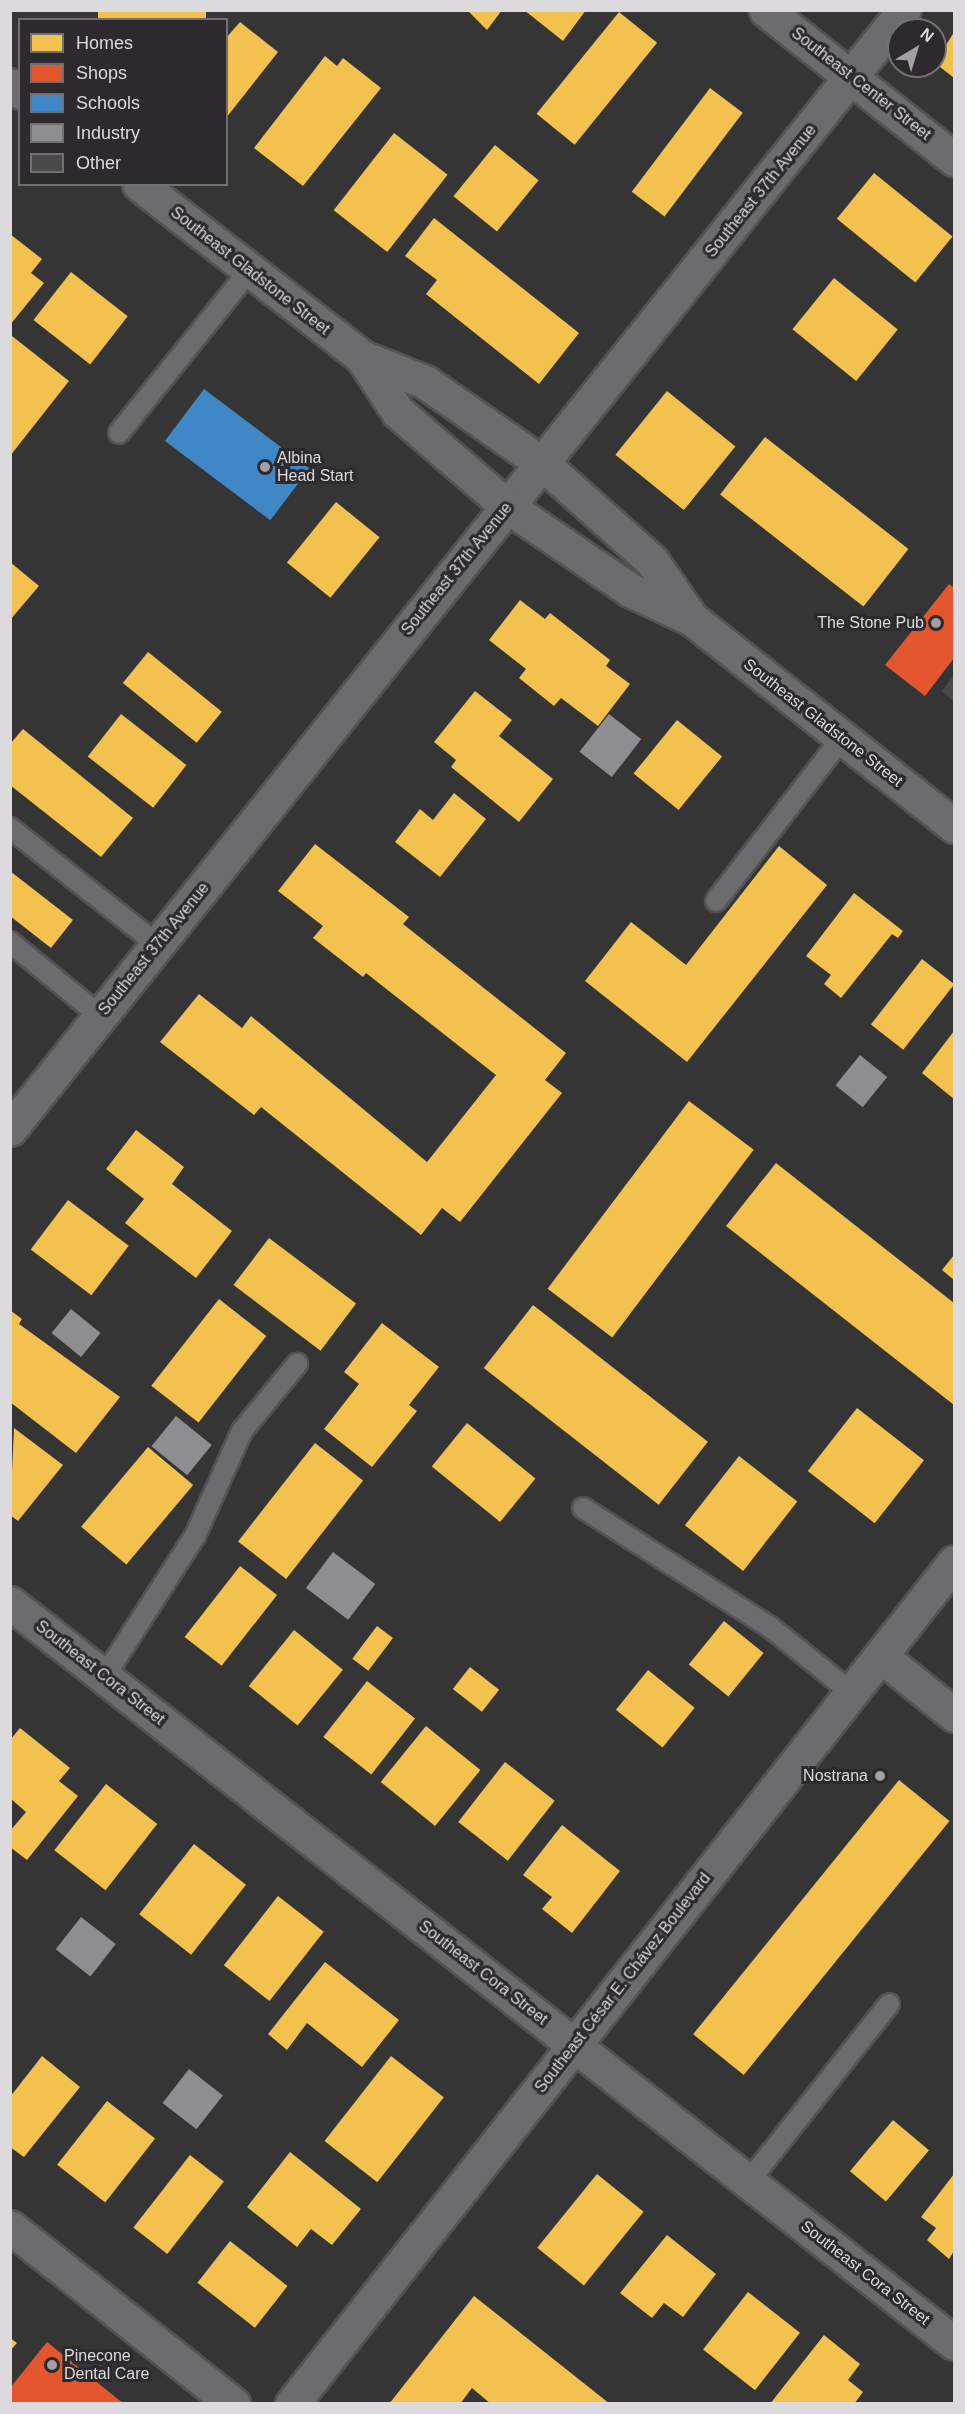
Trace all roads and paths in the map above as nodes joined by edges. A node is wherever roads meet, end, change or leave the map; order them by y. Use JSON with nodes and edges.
{"nodes":[{"id":1,"x":766,"y":10,"type":"edge"},
{"id":2,"x":904,"y":10,"type":"edge"},
{"id":3,"x":851,"y":77,"type":"junction"},
{"id":4,"x":954,"y":159,"type":"edge"},
{"id":5,"x":142,"y":186,"type":"edge"},
{"id":6,"x":250,"y":270,"type":"junction"},
{"id":7,"x":362,"y":357,"type":"junction"},
{"id":8,"x":119,"y":433,"type":"dead end"},
{"id":9,"x":543,"y":464,"type":"junction"},
{"id":10,"x":507,"y":506,"type":"junction"},
{"id":11,"x":692,"y":620,"type":"junction"},
{"id":12,"x":842,"y":738,"type":"junction"},
{"id":13,"x":954,"y":826,"type":"edge"},
{"id":14,"x":10,"y":828,"type":"edge"},
{"id":15,"x":716,"y":901,"type":"dead end"},
{"id":16,"x":10,"y":942,"type":"edge"},
{"id":17,"x":158,"y":945,"type":"junction"},
{"id":18,"x":100,"y":1016,"type":"junction"},
{"id":19,"x":10,"y":1129,"type":"edge"},
{"id":20,"x":297,"y":1364,"type":"dead end"},
{"id":21,"x":584,"y":1508,"type":"dead end"},
{"id":22,"x":954,"y":1562,"type":"edge"},
{"id":23,"x":10,"y":1603,"type":"edge"},
{"id":24,"x":881,"y":1656,"type":"junction"},
{"id":25,"x":104,"y":1677,"type":"junction"},
{"id":26,"x":852,"y":1693,"type":"junction"},
{"id":27,"x":954,"y":1715,"type":"edge"},
{"id":28,"x":889,"y":2004,"type":"dead end"},
{"id":29,"x":574,"y":2046,"type":"junction"},
{"id":30,"x":748,"y":2182,"type":"junction"},
{"id":31,"x":10,"y":2228,"type":"edge"},
{"id":32,"x":954,"y":2343,"type":"edge"},
{"id":33,"x":233,"y":2403,"type":"edge"},
{"id":34,"x":292,"y":2403,"type":"edge"}],
"edges":[{"from":1,"to":3,"type":"street","name":"Southeast Center Street"},
{"from":2,"to":3,"type":"street","name":"Southeast 37th Avenue"},
{"from":3,"to":4,"type":"street","name":"Southeast Center Street"},
{"from":3,"to":9,"type":"street","name":"Southeast 37th Avenue"},
{"from":5,"to":6,"type":"street","name":"Southeast Gladstone Street"},
{"from":6,"to":7,"type":"street","name":"Southeast Gladstone Street"},
{"from":6,"to":8,"type":"lane"},
{"from":7,"to":9,"type":"street","name":"Southeast Gladstone Street"},
{"from":7,"to":10,"type":"street","name":"Southeast Gladstone Street"},
{"from":9,"to":10,"type":"street","name":"Southeast 37th Avenue"},
{"from":9,"to":11,"type":"street","name":"Southeast Gladstone Street"},
{"from":10,"to":11,"type":"street","name":"Southeast Gladstone Street"},
{"from":10,"to":17,"type":"street","name":"Southeast 37th Avenue"},
{"from":11,"to":12,"type":"street","name":"Southeast Gladstone Street"},
{"from":12,"to":13,"type":"street","name":"Southeast Gladstone Street"},
{"from":12,"to":15,"type":"lane"},
{"from":14,"to":17,"type":"lane"},
{"from":16,"to":18,"type":"lane"},
{"from":17,"to":18,"type":"street","name":"Southeast 37th Avenue"},
{"from":18,"to":19,"type":"street","name":"Southeast 37th Avenue"},
{"from":20,"to":25,"type":"lane"},
{"from":21,"to":26,"type":"lane"},
{"from":22,"to":24,"type":"street","name":"Southeast César E. Chávez Boulevard"},
{"from":23,"to":25,"type":"street","name":"Southeast Cora Street"},
{"from":24,"to":26,"type":"street","name":"Southeast César E. Chávez Boulevard"},
{"from":24,"to":27,"type":"street"},
{"from":25,"to":29,"type":"street","name":"Southeast Cora Street"},
{"from":26,"to":29,"type":"street","name":"Southeast César E. Chávez Boulevard"},
{"from":28,"to":30,"type":"lane"},
{"from":29,"to":30,"type":"street","name":"Southeast Cora Street"},
{"from":29,"to":34,"type":"street","name":"Southeast César E. Chávez Boulevard"},
{"from":30,"to":32,"type":"street","name":"Southeast Cora Street"},
{"from":31,"to":33,"type":"street"}]}
